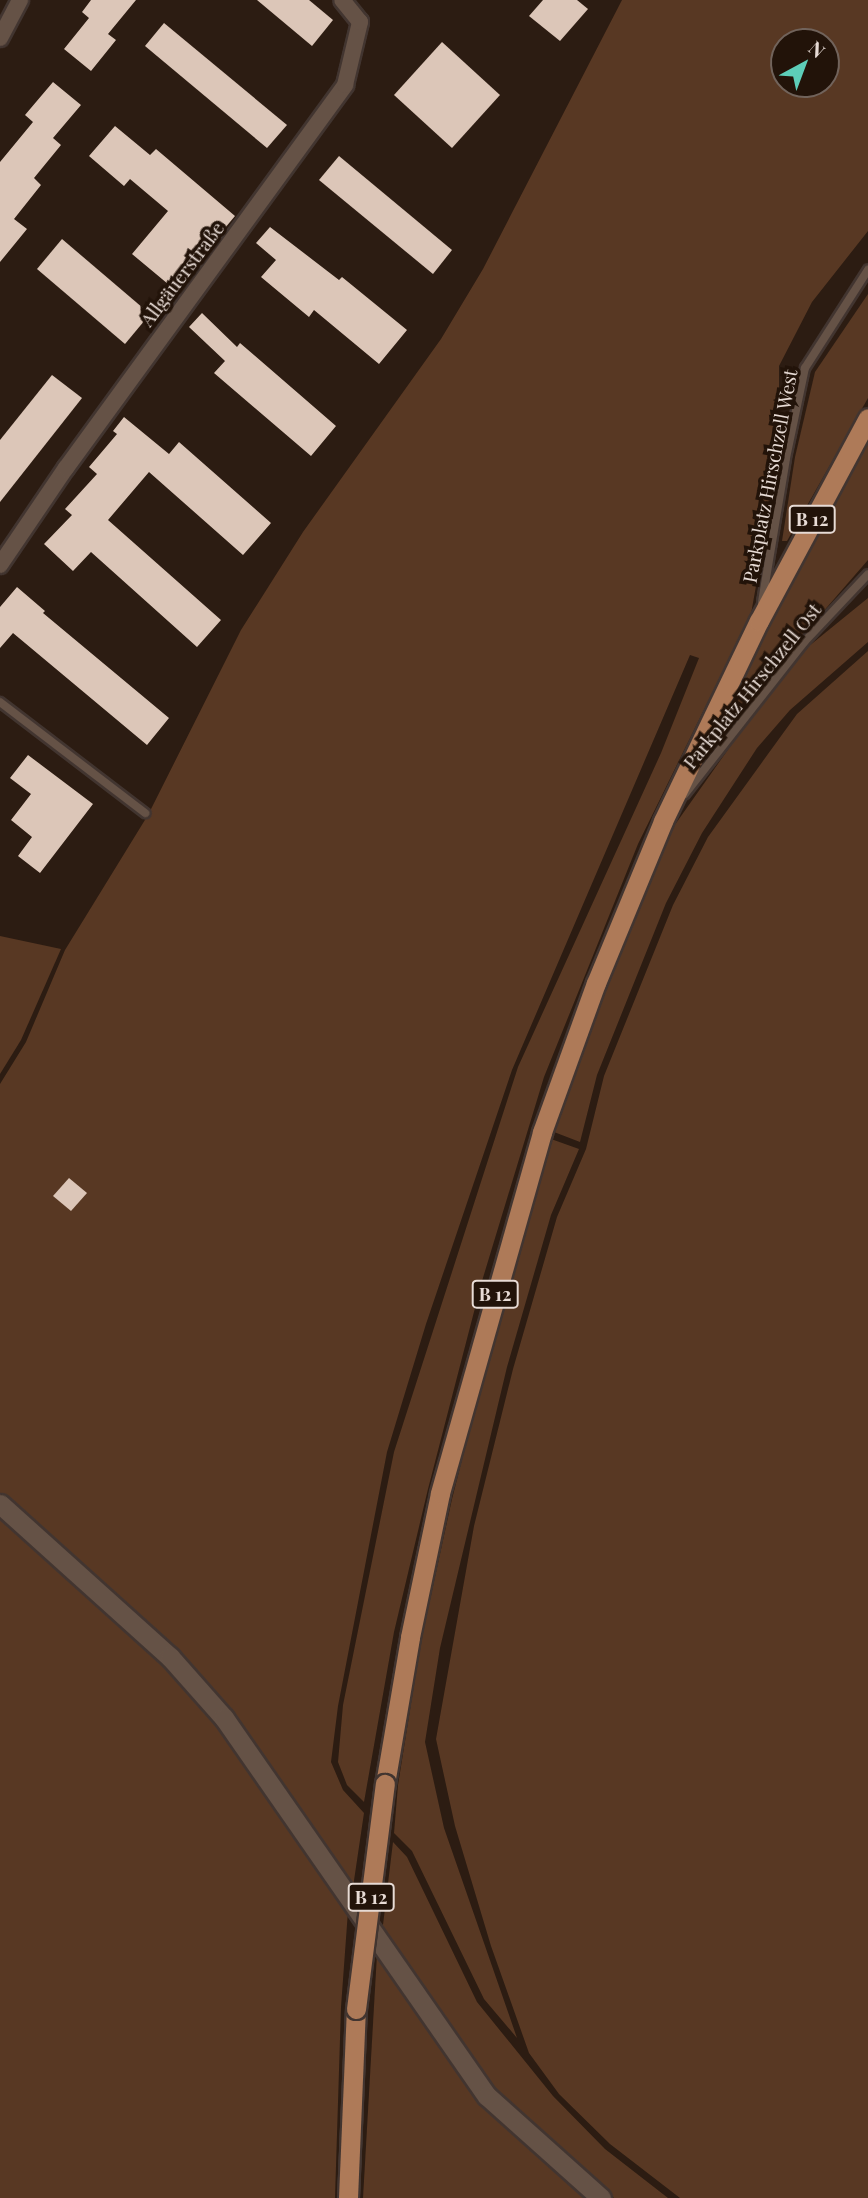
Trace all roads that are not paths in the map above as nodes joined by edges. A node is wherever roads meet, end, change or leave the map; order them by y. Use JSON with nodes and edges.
{"nodes":[{"id":1,"x":20,"y":0,"type":"edge"},
{"id":2,"x":342,"y":0,"type":"edge"},
{"id":3,"x":0,"y":38,"type":"edge"},
{"id":4,"x":868,"y":270,"type":"edge"},
{"id":5,"x":868,"y":418,"type":"edge"},
{"id":6,"x":0,"y":565,"type":"edge"},
{"id":7,"x":868,"y":573,"type":"edge"},
{"id":8,"x":759,"y":621,"type":"junction"},
{"id":9,"x":0,"y":702,"type":"edge"},
{"id":10,"x":145,"y":813,"type":"dead end"},
{"id":11,"x":663,"y":821,"type":"junction"},
{"id":12,"x":0,"y":1504,"type":"edge"},
{"id":13,"x":348,"y":2198,"type":"edge"},
{"id":14,"x":601,"y":2198,"type":"edge"}],
"edges":[{"from":1,"to":3,"type":"street"},
{"from":2,"to":6,"type":"street","name":"Allgäuerstraße"},
{"from":4,"to":8,"type":"lane","name":"Parkplatz Hirschzell West"},
{"from":5,"to":8,"type":"main road","number":"B 12"},
{"from":7,"to":11,"type":"lane","name":"Parkplatz Hirschzell Ost"},
{"from":8,"to":11,"type":"main road","number":"B 12"},
{"from":9,"to":10,"type":"lane"},
{"from":11,"to":13,"type":"main road","number":"B 12","bridge":true},
{"from":12,"to":14,"type":"street"}]}
